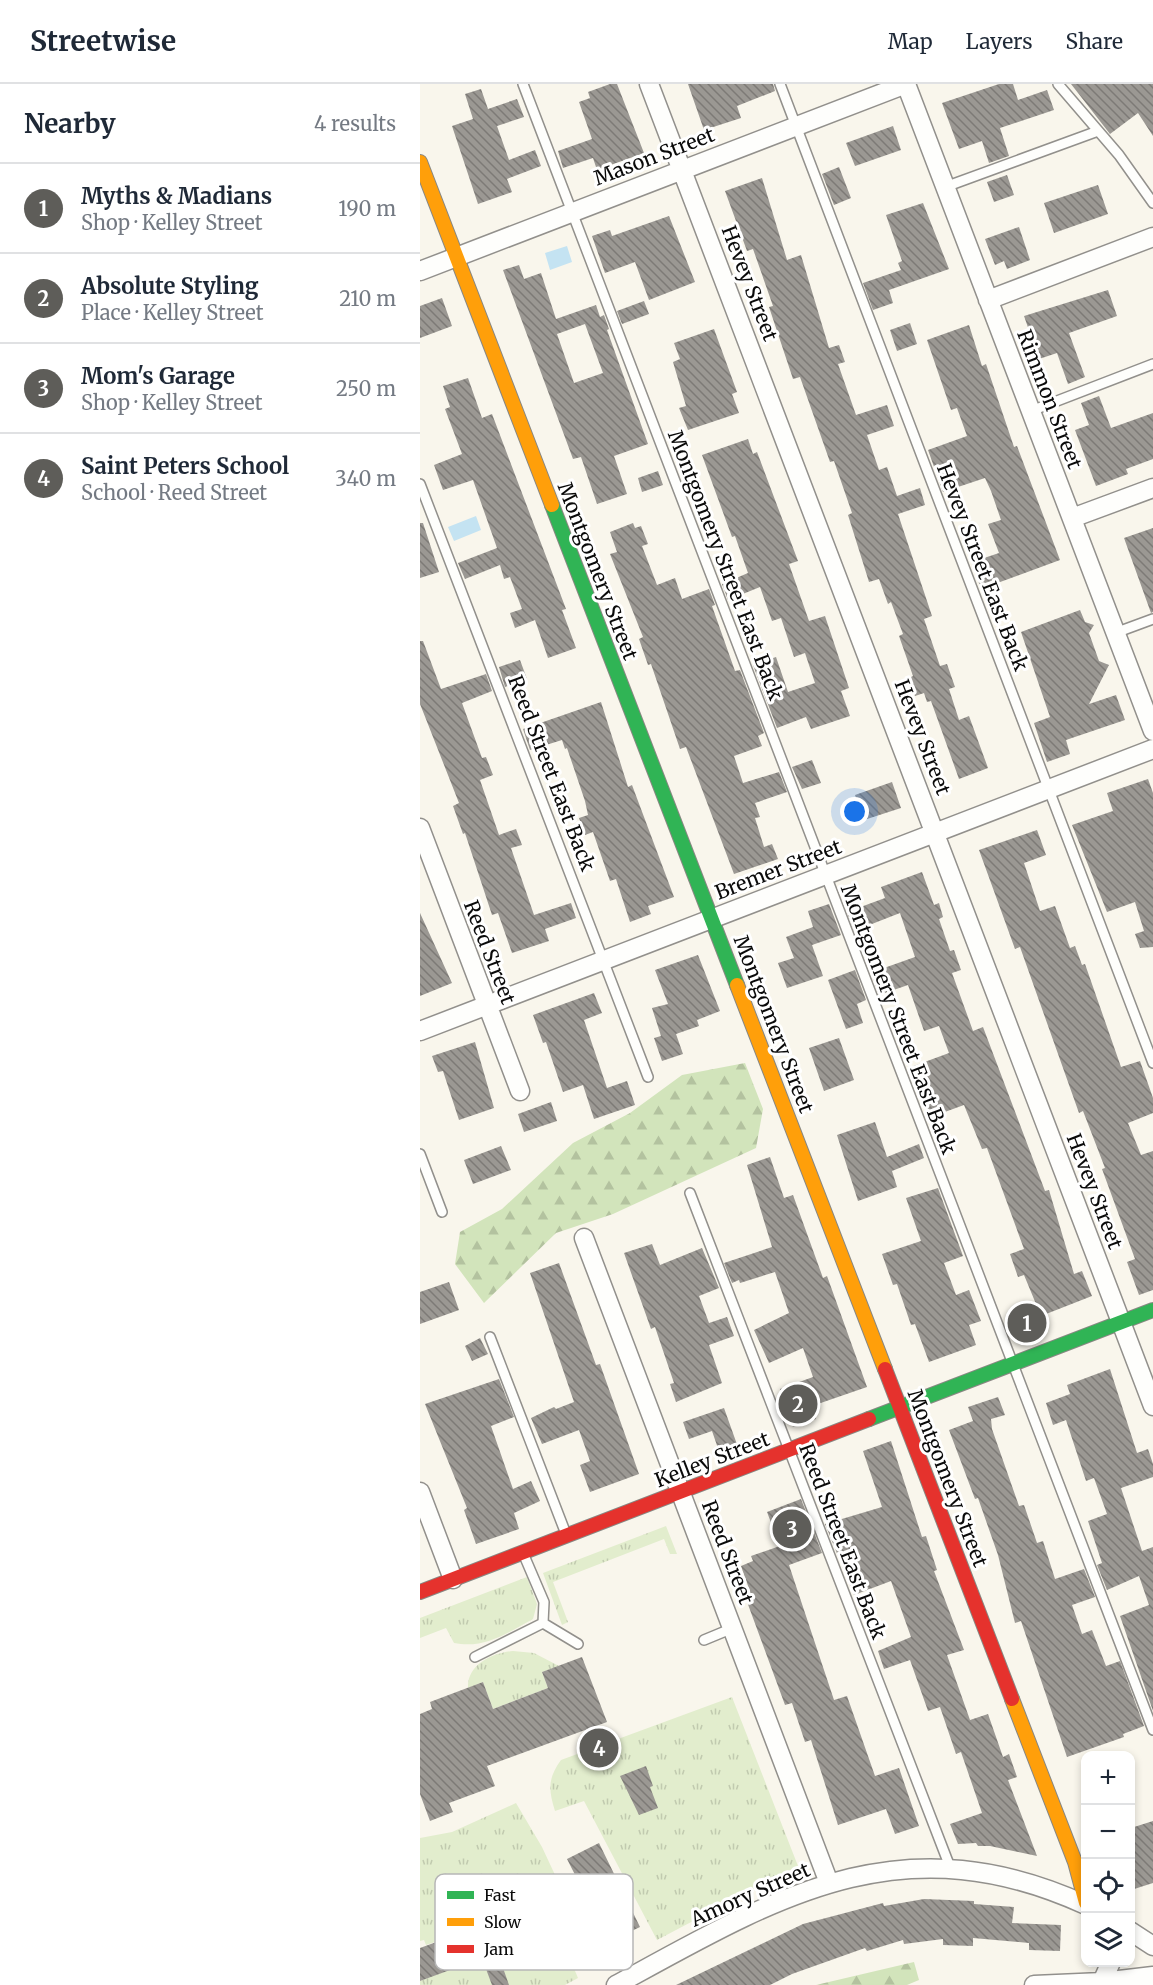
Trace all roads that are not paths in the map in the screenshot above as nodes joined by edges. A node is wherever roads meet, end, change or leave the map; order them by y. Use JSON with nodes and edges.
{"nodes":[{"id":1,"x":523,"y":84,"type":"edge"},
{"id":2,"x":649,"y":84,"type":"edge"},
{"id":3,"x":780,"y":84,"type":"edge"},
{"id":4,"x":906,"y":84,"type":"edge"},
{"id":5,"x":1058,"y":84,"type":"edge"},
{"id":6,"x":796,"y":125,"type":"junction"},
{"id":7,"x":1098,"y":131,"type":"junction"},
{"id":8,"x":420,"y":162,"type":"edge"},
{"id":9,"x":682,"y":169,"type":"junction"},
{"id":10,"x":945,"y":187,"type":"junction"},
{"id":11,"x":1153,"y":202,"type":"edge"},
{"id":12,"x":572,"y":212,"type":"junction"},
{"id":13,"x":1153,"y":237,"type":"edge"},
{"id":14,"x":455,"y":258,"type":"junction"},
{"id":15,"x":420,"y":272,"type":"edge"},
{"id":16,"x":988,"y":300,"type":"junction"},
{"id":17,"x":1153,"y":364,"type":"edge"},
{"id":18,"x":1032,"y":411,"type":"junction"},
{"id":19,"x":420,"y":484,"type":"edge"},
{"id":20,"x":1153,"y":488,"type":"edge"},
{"id":21,"x":1072,"y":518,"type":"junction"},
{"id":22,"x":1153,"y":619,"type":"edge"},
{"id":23,"x":1115,"y":633,"type":"junction"},
{"id":24,"x":1153,"y":731,"type":"edge"},
{"id":25,"x":1153,"y":749,"type":"edge"},
{"id":26,"x":1048,"y":790,"type":"junction"},
{"id":27,"x":420,"y":828,"type":"edge"},
{"id":28,"x":936,"y":833,"type":"junction"},
{"id":29,"x":825,"y":875,"type":"junction"},
{"id":30,"x":713,"y":918,"type":"junction"},
{"id":31,"x":605,"y":960,"type":"junction"},
{"id":32,"x":486,"y":1005,"type":"junction"},
{"id":33,"x":420,"y":1031,"type":"edge"},
{"id":34,"x":1153,"y":1063,"type":"edge"},
{"id":35,"x":648,"y":1077,"type":"dead end"},
{"id":36,"x":520,"y":1091,"type":"dead end"},
{"id":37,"x":420,"y":1154,"type":"edge"},
{"id":38,"x":690,"y":1193,"type":"dead end"},
{"id":39,"x":442,"y":1212,"type":"dead end"},
{"id":40,"x":584,"y":1239,"type":"dead end"},
{"id":41,"x":1153,"y":1310,"type":"edge"},
{"id":42,"x":1120,"y":1323,"type":"junction"},
{"id":43,"x":490,"y":1337,"type":"dead end"},
{"id":44,"x":1011,"y":1365,"type":"junction"},
{"id":45,"x":1153,"y":1406,"type":"edge"},
{"id":46,"x":900,"y":1407,"type":"junction"},
{"id":47,"x":788,"y":1450,"type":"junction"},
{"id":48,"x":681,"y":1491,"type":"junction"},
{"id":49,"x":420,"y":1492,"type":"edge"},
{"id":50,"x":567,"y":1536,"type":"junction"},
{"id":51,"x":523,"y":1552,"type":"junction"},
{"id":52,"x":453,"y":1579,"type":"junction"},
{"id":53,"x":420,"y":1592,"type":"edge"},
{"id":54,"x":543,"y":1623,"type":"junction"},
{"id":55,"x":733,"y":1628,"type":"junction"},
{"id":56,"x":704,"y":1640,"type":"dead end"},
{"id":57,"x":578,"y":1644,"type":"dead end"},
{"id":58,"x":475,"y":1657,"type":"dead end"},
{"id":59,"x":1153,"y":1730,"type":"edge"},
{"id":60,"x":950,"y":1868,"type":"junction"},
{"id":61,"x":829,"y":1883,"type":"junction"},
{"id":62,"x":1081,"y":1885,"type":"edge"},
{"id":63,"x":1081,"y":1902,"type":"edge"},
{"id":64,"x":1135,"y":1933,"type":"edge"},
{"id":65,"x":1153,"y":1946,"type":"edge"},
{"id":66,"x":1106,"y":1967,"type":"edge"},
{"id":67,"x":1153,"y":1976,"type":"edge"},
{"id":68,"x":1091,"y":1984,"type":"edge"},
{"id":69,"x":616,"y":1985,"type":"edge"},
{"id":70,"x":1034,"y":1985,"type":"edge"},
{"id":71,"x":1040,"y":1985,"type":"edge"}],
"edges":[{"from":1,"to":12,"type":"lane","name":"Montgomery Street East Back"},
{"from":2,"to":9,"type":"street","name":"Hevey Street"},
{"from":3,"to":6,"type":"lane","name":"Hevey Street East Back"},
{"from":4,"to":6,"type":"street","name":"Mason Street"},
{"from":4,"to":10,"type":"street","name":"Rimmon Street"},
{"from":5,"to":7,"type":"lane"},
{"from":6,"to":9,"type":"street","name":"Mason Street"},
{"from":6,"to":26,"type":"lane","name":"Hevey Street East Back"},
{"from":7,"to":10,"type":"lane"},
{"from":7,"to":11,"type":"lane"},
{"from":8,"to":14,"type":"street","name":"Montgomery Street"},
{"from":9,"to":12,"type":"street","name":"Mason Street"},
{"from":9,"to":28,"type":"street","name":"Hevey Street"},
{"from":10,"to":16,"type":"street","name":"Rimmon Street"},
{"from":12,"to":14,"type":"street","name":"Mason Street"},
{"from":12,"to":29,"type":"lane","name":"Montgomery Street East Back"},
{"from":13,"to":16,"type":"street"},
{"from":14,"to":15,"type":"street","name":"Mason Street"},
{"from":14,"to":30,"type":"street","name":"Montgomery Street"},
{"from":16,"to":18,"type":"street","name":"Rimmon Street"},
{"from":17,"to":18,"type":"lane"},
{"from":18,"to":21,"type":"street","name":"Rimmon Street"},
{"from":19,"to":31,"type":"lane","name":"Reed Street East Back"},
{"from":20,"to":21,"type":"street"},
{"from":21,"to":23,"type":"street","name":"Rimmon Street"},
{"from":22,"to":23,"type":"lane"},
{"from":23,"to":24,"type":"street","name":"Rimmon Street"},
{"from":25,"to":26,"type":"street","name":"Bremer Street"},
{"from":26,"to":28,"type":"street","name":"Bremer Street"},
{"from":26,"to":34,"type":"lane","name":"Hevey Street East Back"},
{"from":27,"to":32,"type":"street","name":"Reed Street"},
{"from":28,"to":29,"type":"street","name":"Bremer Street"},
{"from":28,"to":42,"type":"street","name":"Hevey Street"},
{"from":29,"to":30,"type":"street","name":"Bremer Street"},
{"from":29,"to":44,"type":"lane","name":"Montgomery Street East Back"},
{"from":30,"to":31,"type":"street","name":"Bremer Street"},
{"from":30,"to":46,"type":"street","name":"Montgomery Street"},
{"from":31,"to":32,"type":"street","name":"Bremer Street"},
{"from":31,"to":35,"type":"lane","name":"Reed Street East Back"},
{"from":32,"to":33,"type":"street","name":"Bremer Street"},
{"from":32,"to":36,"type":"street","name":"Reed Street"},
{"from":37,"to":39,"type":"lane"},
{"from":38,"to":47,"type":"lane","name":"Reed Street East Back"},
{"from":40,"to":48,"type":"street","name":"Reed Street"},
{"from":41,"to":42,"type":"street","name":"Kelley Street"},
{"from":42,"to":44,"type":"street","name":"Kelley Street"},
{"from":42,"to":45,"type":"street","name":"Hevey Street"},
{"from":43,"to":50,"type":"lane"},
{"from":44,"to":46,"type":"street","name":"Kelley Street"},
{"from":44,"to":59,"type":"lane","name":"Montgomery Street East Back"},
{"from":46,"to":47,"type":"street","name":"Kelley Street"},
{"from":46,"to":62,"type":"street","name":"Montgomery Street"},
{"from":47,"to":48,"type":"street","name":"Kelley Street"},
{"from":47,"to":60,"type":"lane","name":"Reed Street East Back"},
{"from":48,"to":50,"type":"street","name":"Kelley Street"},
{"from":48,"to":55,"type":"street","name":"Reed Street"},
{"from":49,"to":52,"type":"street"},
{"from":50,"to":51,"type":"street","name":"Kelley Street"},
{"from":51,"to":52,"type":"street","name":"Kelley Street"},
{"from":51,"to":54,"type":"lane"},
{"from":52,"to":53,"type":"street","name":"Kelley Street"},
{"from":54,"to":57,"type":"lane"},
{"from":54,"to":58,"type":"lane"},
{"from":55,"to":56,"type":"lane"},
{"from":55,"to":61,"type":"street","name":"Reed Street"},
{"from":60,"to":61,"type":"street","name":"Amory Street"},
{"from":60,"to":63,"type":"street","name":"Amory Street"},
{"from":61,"to":69,"type":"street","name":"Amory Street"},
{"from":64,"to":65,"type":"street"},
{"from":66,"to":68,"type":"street"},
{"from":67,"to":68,"type":"street"},
{"from":68,"to":71,"type":"street"},
{"from":70,"to":71,"type":"street"}]}
